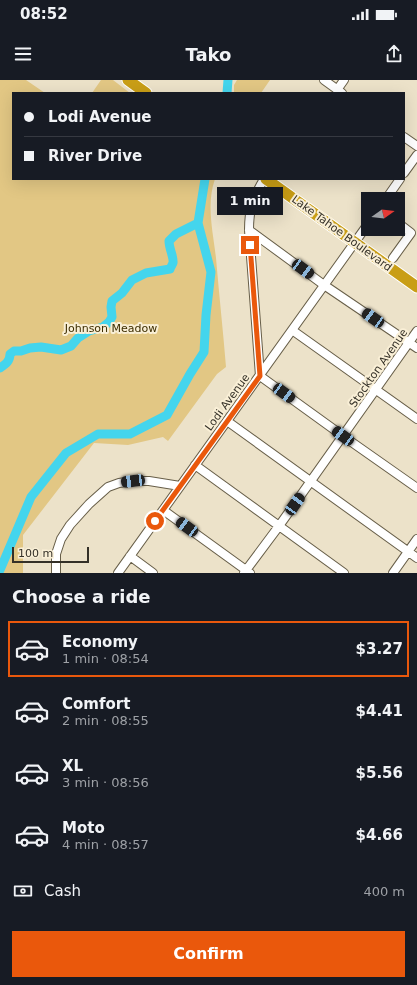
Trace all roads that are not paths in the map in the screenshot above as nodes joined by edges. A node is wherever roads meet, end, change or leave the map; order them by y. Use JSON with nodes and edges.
{"nodes":[{"id":1,"x":128,"y":80,"type":"edge"},
{"id":2,"x":324,"y":80,"type":"edge"},
{"id":3,"x":344,"y":80,"type":"edge"},
{"id":4,"x":340,"y":91,"type":"edge"},
{"id":5,"x":145,"y":92,"type":"edge"},
{"id":6,"x":405,"y":138,"type":"edge"},
{"id":7,"x":417,"y":146,"type":"edge"},
{"id":8,"x":417,"y":155,"type":"edge"},
{"id":9,"x":405,"y":172,"type":"edge"},
{"id":10,"x":264,"y":180,"type":"edge"},
{"id":11,"x":266,"y":180,"type":"edge"},
{"id":12,"x":399,"y":180,"type":"edge"},
{"id":13,"x":391,"y":192,"type":"edge"},
{"id":14,"x":405,"y":227,"type":"edge"},
{"id":15,"x":249,"y":230,"type":"junction"},
{"id":16,"x":414,"y":232,"type":"edge"},
{"id":17,"x":361,"y":234,"type":"edge"},
{"id":18,"x":354,"y":243,"type":"junction"},
{"id":19,"x":393,"y":258,"type":"dead end"},
{"id":20,"x":324,"y":285,"type":"junction"},
{"id":21,"x":417,"y":287,"type":"edge"},
{"id":22,"x":292,"y":330,"type":"junction"},
{"id":23,"x":417,"y":331,"type":"edge"},
{"id":24,"x":409,"y":343,"type":"junction"},
{"id":25,"x":417,"y":348,"type":"edge"},
{"id":26,"x":260,"y":376,"type":"junction"},
{"id":27,"x":376,"y":389,"type":"junction"},
{"id":28,"x":417,"y":419,"type":"edge"},
{"id":29,"x":227,"y":421,"type":"junction"},
{"id":30,"x":343,"y":436,"type":"junction"},
{"id":31,"x":195,"y":466,"type":"junction"},
{"id":32,"x":310,"y":482,"type":"junction"},
{"id":33,"x":180,"y":486,"type":"junction"},
{"id":34,"x":417,"y":488,"type":"edge"},
{"id":35,"x":163,"y":510,"type":"junction"},
{"id":36,"x":279,"y":526,"type":"junction"},
{"id":37,"x":417,"y":540,"type":"edge"},
{"id":38,"x":408,"y":552,"type":"junction"},
{"id":39,"x":130,"y":556,"type":"junction"},
{"id":40,"x":417,"y":558,"type":"edge"},
{"id":41,"x":247,"y":572,"type":"edge"},
{"id":42,"x":56,"y":573,"type":"edge"},
{"id":43,"x":118,"y":573,"type":"edge"},
{"id":44,"x":153,"y":573,"type":"edge"},
{"id":45,"x":344,"y":573,"type":"edge"},
{"id":46,"x":393,"y":573,"type":"edge"}],
"edges":[{"from":1,"to":5,"type":"highway"},
{"from":2,"to":4,"type":"street"},
{"from":3,"to":4,"type":"street"},
{"from":6,"to":7,"type":"street"},
{"from":8,"to":9,"type":"street"},
{"from":10,"to":15,"type":"street"},
{"from":11,"to":18,"type":"highway","name":"Lake Tahoe Boulevard"},
{"from":12,"to":13,"type":"street"},
{"from":14,"to":16,"type":"street"},
{"from":15,"to":20,"type":"street"},
{"from":15,"to":26,"type":"street"},
{"from":16,"to":19,"type":"street"},
{"from":17,"to":18,"type":"street","name":"Lodi Avenue"},
{"from":18,"to":20,"type":"street","name":"Lodi Avenue"},
{"from":18,"to":21,"type":"highway","name":"Lake Tahoe Boulevard"},
{"from":20,"to":22,"type":"street","name":"Lodi Avenue"},
{"from":20,"to":24,"type":"street"},
{"from":22,"to":26,"type":"street","name":"Lodi Avenue"},
{"from":22,"to":27,"type":"street"},
{"from":23,"to":24,"type":"street","name":"Stockton Avenue"},
{"from":24,"to":25,"type":"street"},
{"from":24,"to":27,"type":"street","name":"Stockton Avenue"},
{"from":26,"to":29,"type":"street","name":"Lodi Avenue"},
{"from":26,"to":30,"type":"street"},
{"from":27,"to":28,"type":"street"},
{"from":27,"to":30,"type":"street","name":"Stockton Avenue"},
{"from":29,"to":31,"type":"street","name":"Lodi Avenue"},
{"from":29,"to":32,"type":"street"},
{"from":30,"to":32,"type":"street","name":"Stockton Avenue"},
{"from":30,"to":34,"type":"street"},
{"from":31,"to":33,"type":"street","name":"Lodi Avenue"},
{"from":31,"to":36,"type":"street"},
{"from":32,"to":36,"type":"street","name":"Stockton Avenue"},
{"from":32,"to":38,"type":"street"},
{"from":33,"to":35,"type":"street","name":"Lodi Avenue"},
{"from":33,"to":42,"type":"street"},
{"from":35,"to":39,"type":"street","name":"Lodi Avenue"},
{"from":35,"to":41,"type":"street"},
{"from":36,"to":41,"type":"street","name":"Stockton Avenue"},
{"from":36,"to":45,"type":"street"},
{"from":37,"to":38,"type":"street"},
{"from":38,"to":40,"type":"street"},
{"from":38,"to":46,"type":"street"},
{"from":39,"to":43,"type":"street","name":"Lodi Avenue"},
{"from":39,"to":44,"type":"street"}]}
